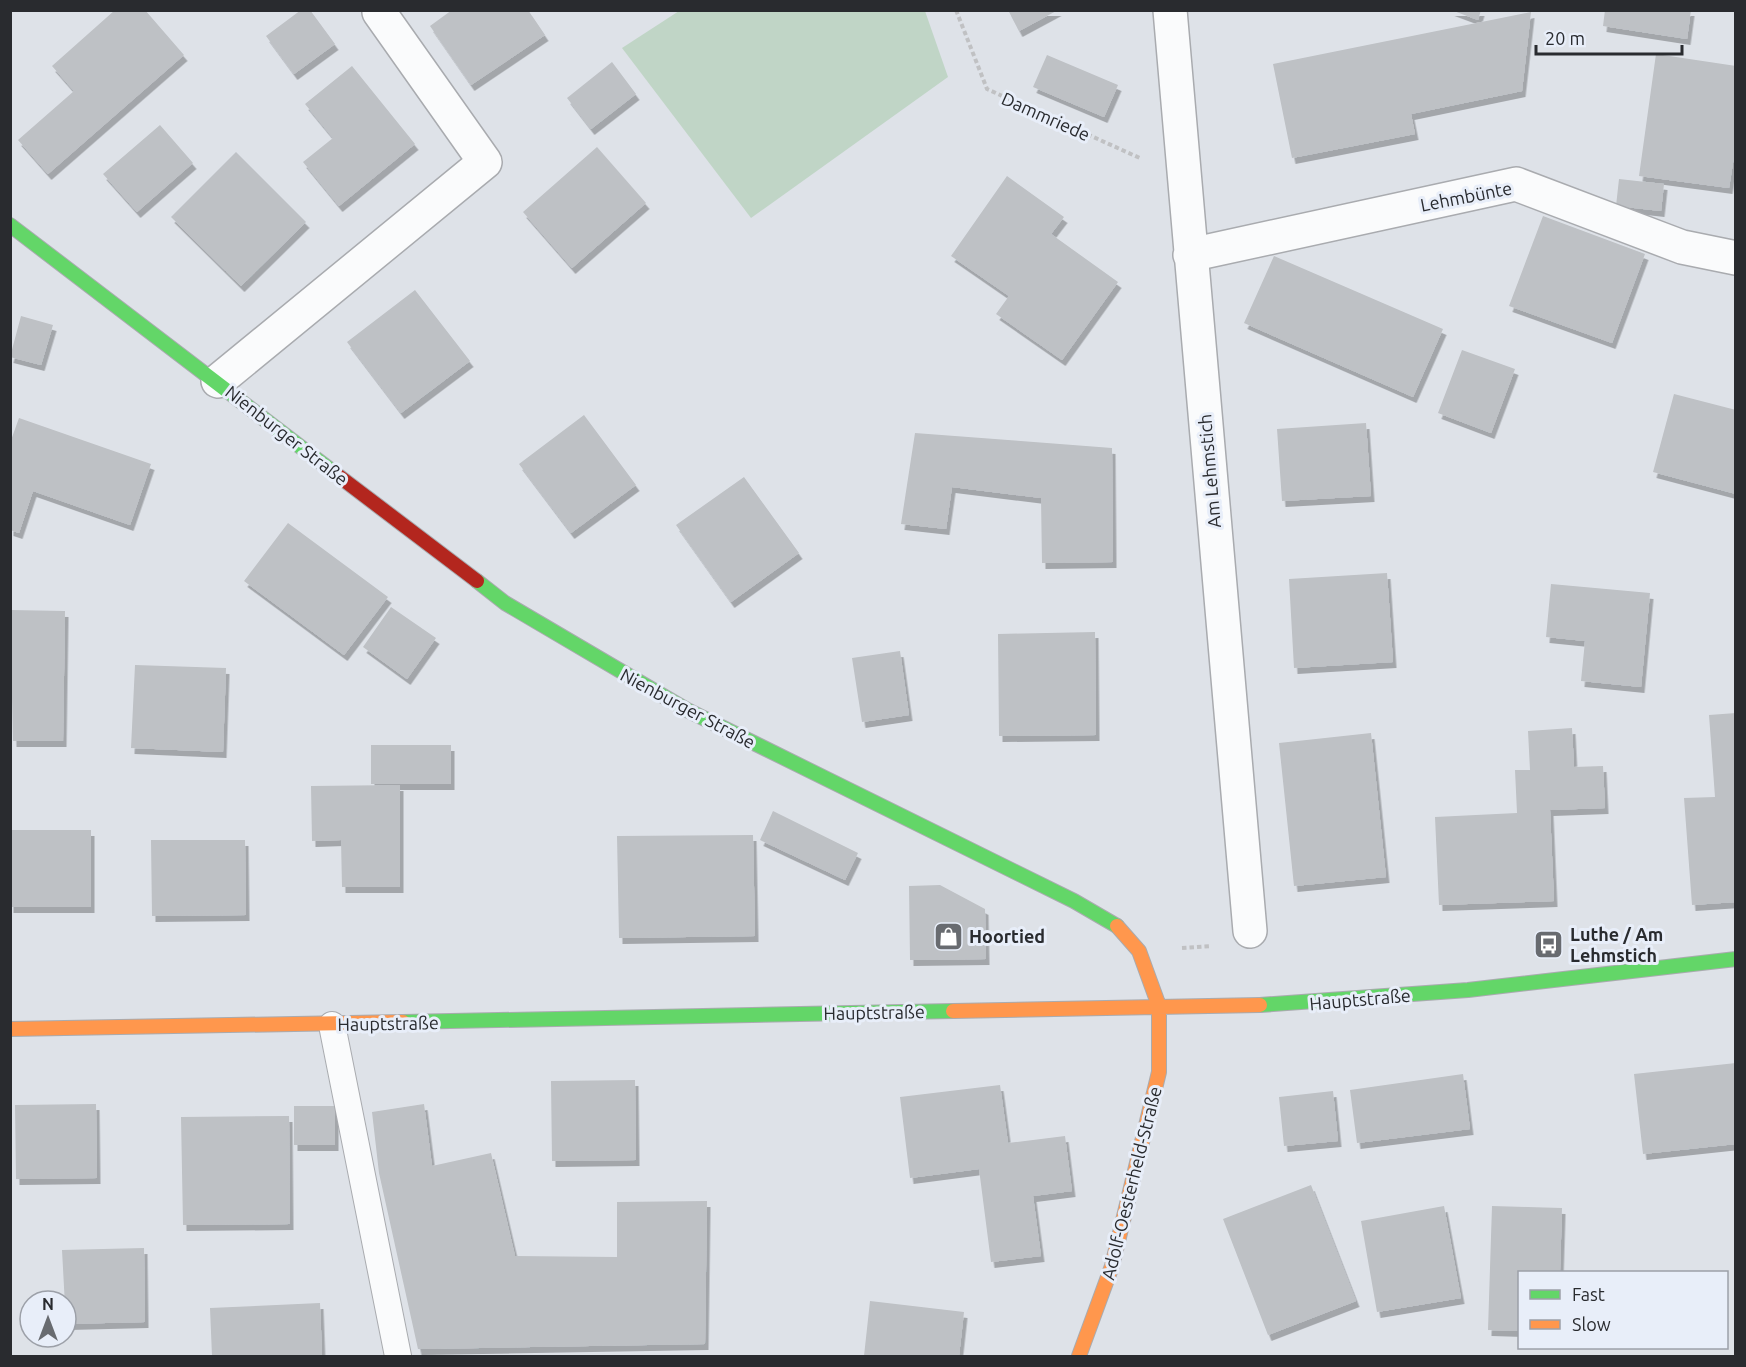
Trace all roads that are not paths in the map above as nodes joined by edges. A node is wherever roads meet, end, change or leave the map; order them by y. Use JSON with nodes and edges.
{"nodes":[{"id":1,"x":1170,"y":10,"type":"edge"},
{"id":2,"x":379,"y":12,"type":"edge"},
{"id":3,"x":10,"y":225,"type":"edge"},
{"id":4,"x":1190,"y":255,"type":"junction"},
{"id":5,"x":1736,"y":258,"type":"edge"},
{"id":6,"x":218,"y":381,"type":"junction"},
{"id":7,"x":1250,"y":931,"type":"road end"},
{"id":8,"x":1736,"y":959,"type":"edge"},
{"id":9,"x":1159,"y":1006,"type":"junction"},
{"id":10,"x":332,"y":1025,"type":"junction"},
{"id":11,"x":10,"y":1029,"type":"edge"},
{"id":12,"x":399,"y":1356,"type":"edge"},
{"id":13,"x":1079,"y":1356,"type":"edge"}],
"edges":[{"from":1,"to":4,"type":"street","name":"Am Lehmstich"},
{"from":2,"to":6,"type":"street","name":"Nienburger Straße"},
{"from":3,"to":6,"type":"street","name":"Nienburger Straße"},
{"from":4,"to":5,"type":"street","name":"Lehmbünte"},
{"from":4,"to":7,"type":"street","name":"Am Lehmstich"},
{"from":6,"to":9,"type":"street","name":"Nienburger Straße"},
{"from":8,"to":9,"type":"street","name":"Hauptstraße"},
{"from":9,"to":10,"type":"street","name":"Hauptstraße"},
{"from":9,"to":13,"type":"street","name":"Adolf-Oesterheld-Straße"},
{"from":10,"to":11,"type":"street","name":"Hauptstraße"},
{"from":10,"to":12,"type":"lane"}]}
